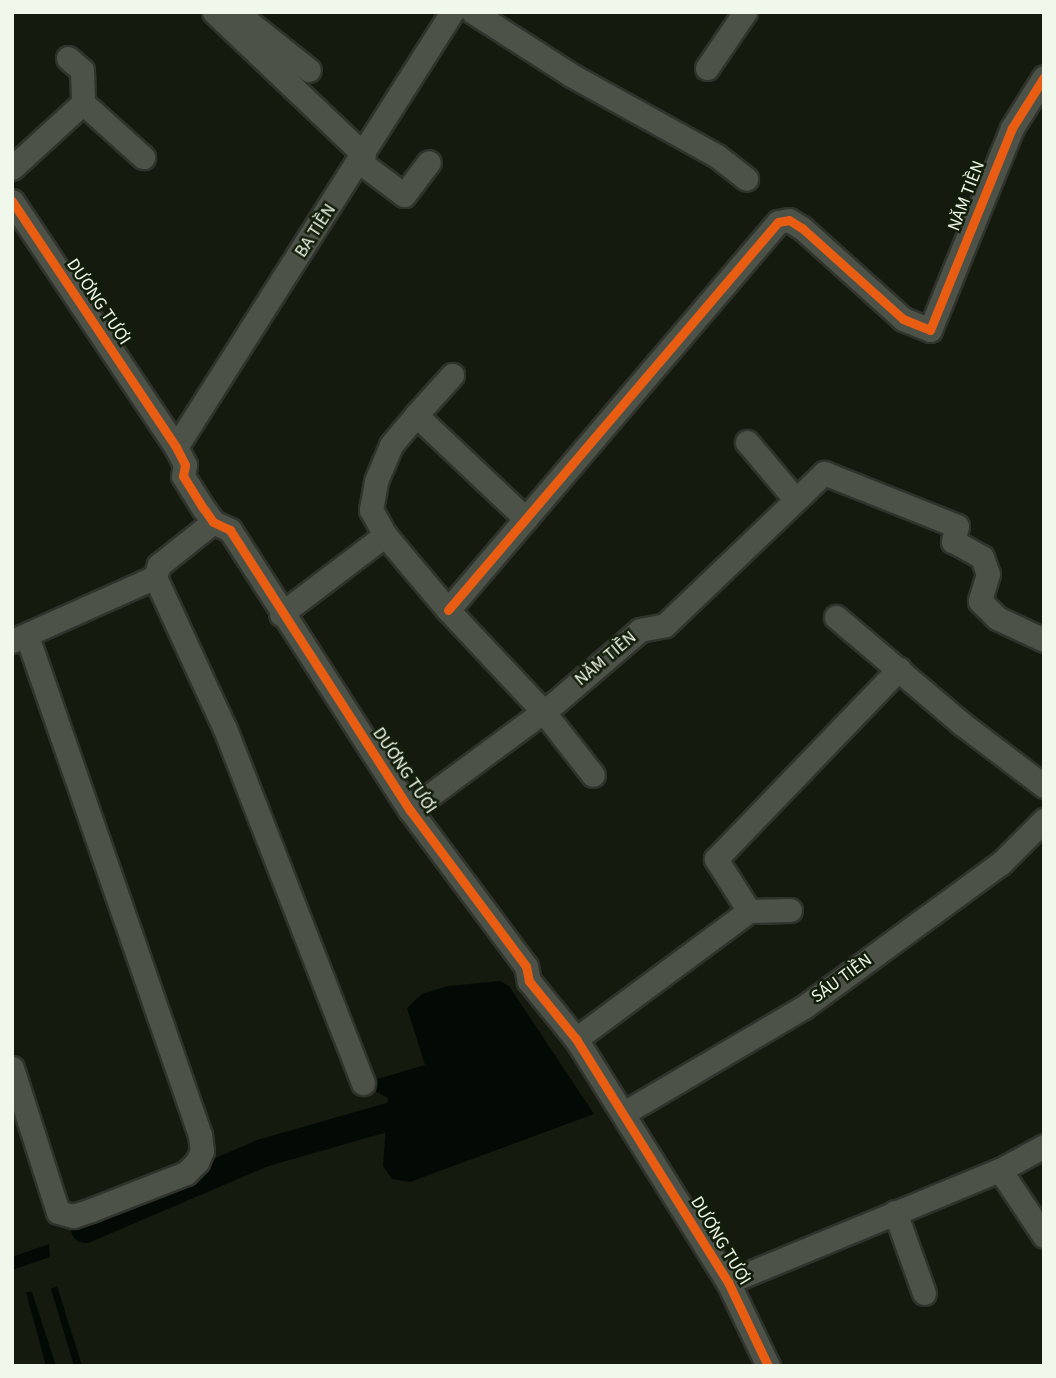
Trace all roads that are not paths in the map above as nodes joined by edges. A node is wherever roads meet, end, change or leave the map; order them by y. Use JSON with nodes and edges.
{"nodes":[{"id":1,"x":214,"y":12,"type":"edge"},
{"id":2,"x":236,"y":12,"type":"edge"},
{"id":3,"x":452,"y":12,"type":"edge"},
{"id":4,"x":473,"y":12,"type":"edge"},
{"id":5,"x":744,"y":12,"type":"edge"},
{"id":6,"x":68,"y":58,"type":"dead end"},
{"id":7,"x":707,"y":68,"type":"dead end"},
{"id":8,"x":309,"y":71,"type":"dead end"},
{"id":9,"x":1044,"y":77,"type":"edge"},
{"id":10,"x":83,"y":103,"type":"junction"},
{"id":11,"x":143,"y":157,"type":"dead end"},
{"id":12,"x":362,"y":158,"type":"junction"},
{"id":13,"x":429,"y":162,"type":"dead end"},
{"id":14,"x":12,"y":167,"type":"edge"},
{"id":15,"x":746,"y":179,"type":"dead end"},
{"id":16,"x":12,"y":201,"type":"edge"},
{"id":17,"x":452,"y":375,"type":"dead end"},
{"id":18,"x":416,"y":415,"type":"junction"},
{"id":19,"x":747,"y":442,"type":"dead end"},
{"id":20,"x":176,"y":447,"type":"junction"},
{"id":21,"x":795,"y":499,"type":"junction"},
{"id":22,"x":526,"y":519,"type":"junction"},
{"id":23,"x":213,"y":522,"type":"junction"},
{"id":24,"x":385,"y":535,"type":"junction"},
{"id":25,"x":155,"y":577,"type":"junction"},
{"id":26,"x":448,"y":610,"type":"junction"},
{"id":27,"x":281,"y":614,"type":"junction"},
{"id":28,"x":836,"y":617,"type":"dead end"},
{"id":29,"x":17,"y":636,"type":"edge"},
{"id":30,"x":1044,"y":640,"type":"edge"},
{"id":31,"x":899,"y":669,"type":"junction"},
{"id":32,"x":543,"y":710,"type":"junction"},
{"id":33,"x":593,"y":775,"type":"dead end"},
{"id":34,"x":1044,"y":786,"type":"edge"},
{"id":35,"x":410,"y":810,"type":"junction"},
{"id":36,"x":1044,"y":820,"type":"edge"},
{"id":37,"x":790,"y":910,"type":"dead end"},
{"id":38,"x":749,"y":911,"type":"junction"},
{"id":39,"x":576,"y":1039,"type":"junction"},
{"id":40,"x":12,"y":1068,"type":"edge"},
{"id":41,"x":363,"y":1083,"type":"dead end"},
{"id":42,"x":624,"y":1113,"type":"junction"},
{"id":43,"x":1044,"y":1146,"type":"edge"},
{"id":44,"x":1000,"y":1170,"type":"junction"},
{"id":45,"x":895,"y":1212,"type":"junction"},
{"id":46,"x":1044,"y":1236,"type":"edge"},
{"id":47,"x":728,"y":1282,"type":"junction"},
{"id":48,"x":924,"y":1293,"type":"dead end"},
{"id":49,"x":768,"y":1366,"type":"edge"}],
"edges":[{"from":1,"to":12,"type":"street"},
{"from":2,"to":8,"type":"street"},
{"from":3,"to":12,"type":"street","name":"BA TIỀN"},
{"from":4,"to":15,"type":"street"},
{"from":5,"to":7,"type":"street"},
{"from":6,"to":10,"type":"street"},
{"from":9,"to":22,"type":"street","name":"NĂM TIỀN"},
{"from":10,"to":11,"type":"street"},
{"from":10,"to":14,"type":"street"},
{"from":12,"to":13,"type":"street"},
{"from":12,"to":20,"type":"street","name":"BA TIỀN"},
{"from":16,"to":20,"type":"street","name":"DƯƠNG TƯƠI"},
{"from":17,"to":18,"type":"street"},
{"from":18,"to":22,"type":"street"},
{"from":18,"to":24,"type":"street"},
{"from":19,"to":21,"type":"street"},
{"from":20,"to":23,"type":"street","name":"DƯƠNG TƯƠI"},
{"from":21,"to":30,"type":"street","name":"NĂM TIỀN"},
{"from":21,"to":32,"type":"street","name":"NĂM TIỀN"},
{"from":22,"to":26,"type":"street"},
{"from":23,"to":25,"type":"street"},
{"from":23,"to":27,"type":"street","name":"DƯƠNG TƯƠI"},
{"from":24,"to":26,"type":"street"},
{"from":24,"to":27,"type":"street"},
{"from":25,"to":29,"type":"street"},
{"from":25,"to":41,"type":"street"},
{"from":26,"to":32,"type":"street"},
{"from":27,"to":35,"type":"street","name":"DƯƠNG TƯƠI"},
{"from":28,"to":31,"type":"street"},
{"from":29,"to":40,"type":"street"},
{"from":31,"to":34,"type":"street"},
{"from":31,"to":38,"type":"street"},
{"from":32,"to":33,"type":"street"},
{"from":32,"to":35,"type":"street","name":"NĂM TIỀN"},
{"from":35,"to":39,"type":"street","name":"DƯƠNG TƯƠI"},
{"from":36,"to":42,"type":"street","name":"SÁU TIỀN"},
{"from":37,"to":38,"type":"street"},
{"from":38,"to":39,"type":"street"},
{"from":39,"to":42,"type":"street","name":"DƯƠNG TƯƠI"},
{"from":42,"to":47,"type":"street","name":"DƯƠNG TƯƠI"},
{"from":43,"to":44,"type":"street"},
{"from":44,"to":45,"type":"street"},
{"from":44,"to":46,"type":"street"},
{"from":45,"to":47,"type":"street"},
{"from":45,"to":48,"type":"street"},
{"from":47,"to":49,"type":"street","name":"DƯƠNG TƯƠI"}]}
